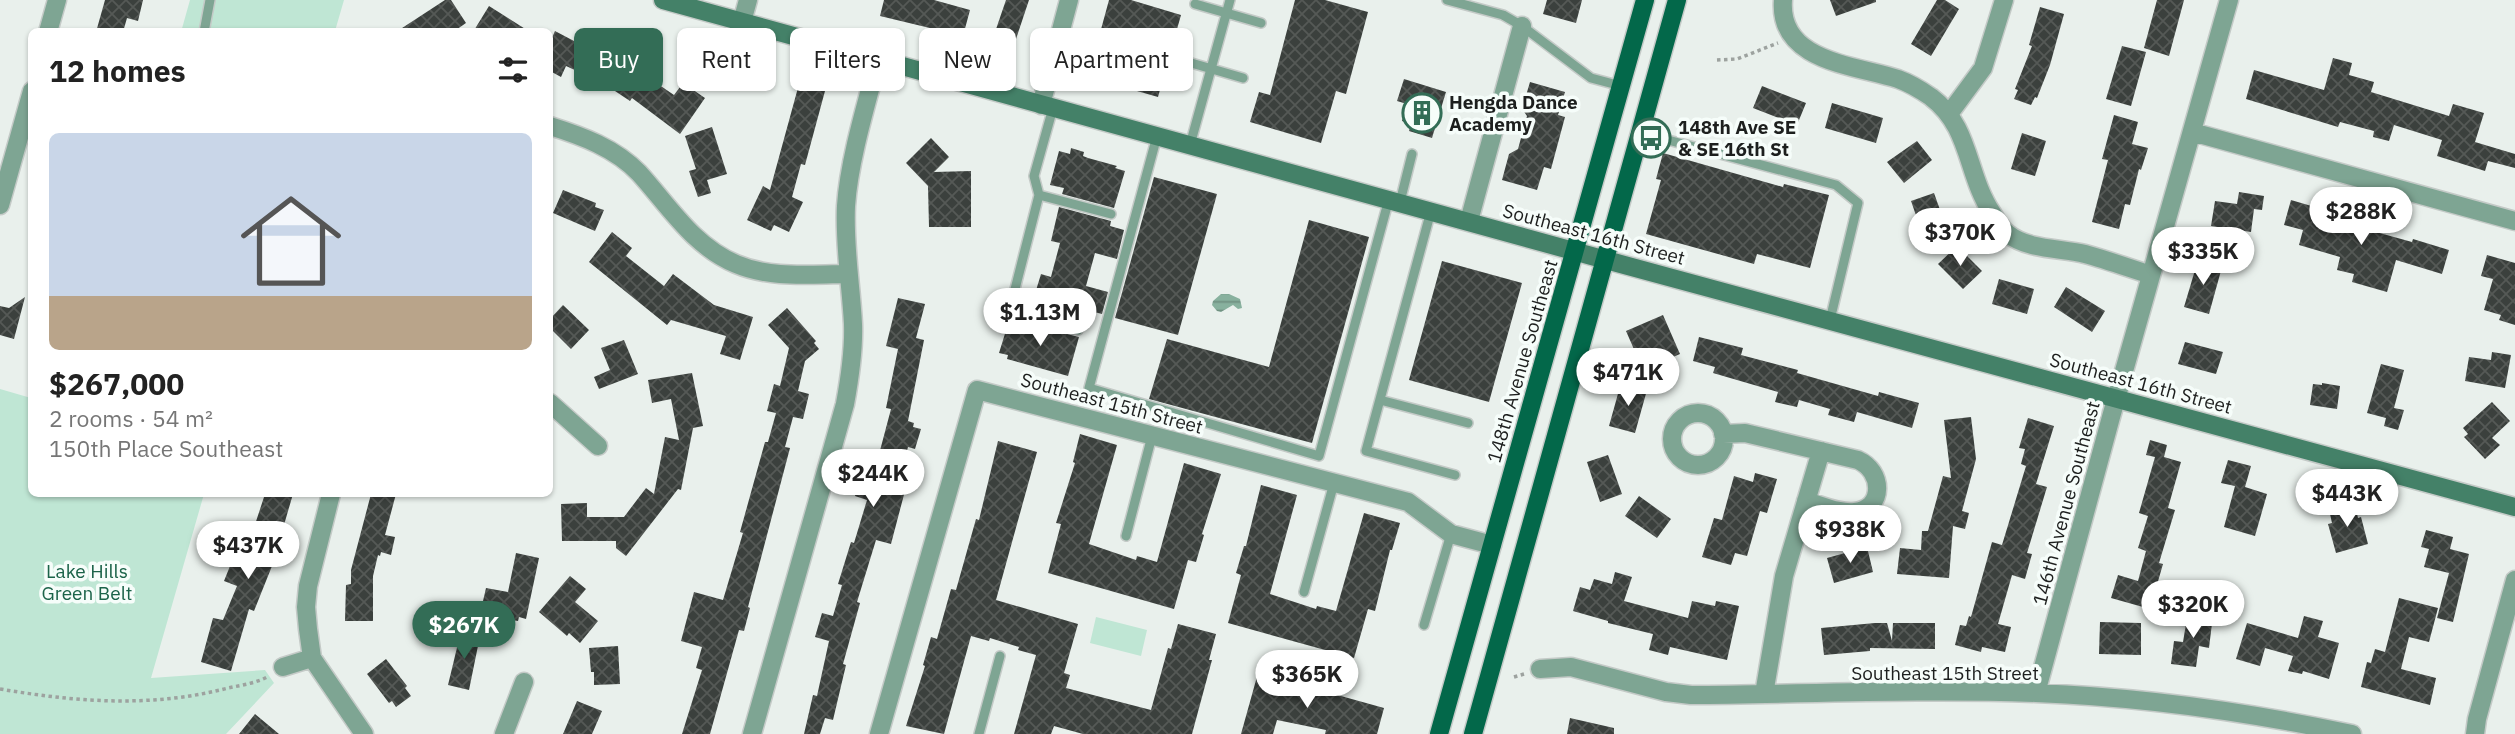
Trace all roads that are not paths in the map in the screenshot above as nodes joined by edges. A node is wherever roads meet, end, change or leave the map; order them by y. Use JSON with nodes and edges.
{"nodes":[{"id":1,"x":57,"y":0,"type":"edge"},
{"id":2,"x":211,"y":0,"type":"edge"},
{"id":3,"x":663,"y":0,"type":"edge"},
{"id":4,"x":748,"y":0,"type":"edge"},
{"id":5,"x":1069,"y":0,"type":"edge"},
{"id":6,"x":1230,"y":0,"type":"edge"},
{"id":7,"x":1447,"y":0,"type":"edge"},
{"id":8,"x":1645,"y":0,"type":"edge"},
{"id":9,"x":1677,"y":0,"type":"edge"},
{"id":10,"x":1783,"y":0,"type":"edge"},
{"id":11,"x":2004,"y":0,"type":"edge"},
{"id":12,"x":2229,"y":0,"type":"edge"},
{"id":13,"x":1195,"y":4,"type":"dead end"},
{"id":14,"x":1226,"y":13,"type":"junction"},
{"id":15,"x":742,"y":23,"type":"junction"},
{"id":16,"x":1261,"y":23,"type":"dead end"},
{"id":17,"x":1522,"y":26,"type":"junction"},
{"id":18,"x":49,"y":28,"type":"edge"},
{"id":19,"x":205,"y":28,"type":"edge"},
{"id":20,"x":790,"y":36,"type":"edge"},
{"id":21,"x":1193,"y":64,"type":"edge"},
{"id":22,"x":905,"y":68,"type":"edge"},
{"id":23,"x":1211,"y":69,"type":"junction"},
{"id":24,"x":1243,"y":78,"type":"dead end"},
{"id":25,"x":1621,"y":86,"type":"junction"},
{"id":26,"x":870,"y":91,"type":"edge"},
{"id":27,"x":28,"y":105,"type":"edge"},
{"id":28,"x":1047,"y":106,"type":"junction"},
{"id":29,"x":1949,"y":114,"type":"junction"},
{"id":30,"x":553,"y":127,"type":"edge"},
{"id":31,"x":2192,"y":132,"type":"junction"},
{"id":32,"x":1157,"y":136,"type":"junction"},
{"id":33,"x":1668,"y":140,"type":"dead end"},
{"id":34,"x":1190,"y":145,"type":"junction"},
{"id":35,"x":1412,"y":154,"type":"dead end"},
{"id":36,"x":1039,"y":195,"type":"junction"},
{"id":37,"x":1394,"y":201,"type":"junction"},
{"id":38,"x":0,"y":205,"type":"edge"},
{"id":39,"x":1431,"y":211,"type":"junction"},
{"id":40,"x":1111,"y":214,"type":"dead end"},
{"id":41,"x":2515,"y":220,"type":"edge"},
{"id":42,"x":1469,"y":221,"type":"junction"},
{"id":43,"x":1575,"y":251,"type":"junction"},
{"id":44,"x":1606,"y":260,"type":"junction"},
{"id":45,"x":848,"y":274,"type":"junction"},
{"id":46,"x":2151,"y":275,"type":"junction"},
{"id":47,"x":1830,"y":320,"type":"junction"},
{"id":48,"x":1078,"y":330,"type":"dead end"},
{"id":49,"x":2116,"y":398,"type":"junction"},
{"id":50,"x":1380,"y":400,"type":"junction"},
{"id":51,"x":553,"y":406,"type":"edge"},
{"id":52,"x":1468,"y":423,"type":"dead end"},
{"id":53,"x":1723,"y":434,"type":"dead end"},
{"id":54,"x":1152,"y":436,"type":"junction"},
{"id":55,"x":598,"y":446,"type":"dead end"},
{"id":56,"x":1821,"y":451,"type":"junction"},
{"id":57,"x":1455,"y":475,"type":"dead end"},
{"id":58,"x":1334,"y":483,"type":"junction"},
{"id":59,"x":330,"y":497,"type":"edge"},
{"id":60,"x":1806,"y":501,"type":"junction"},
{"id":61,"x":2515,"y":506,"type":"edge"},
{"id":62,"x":1451,"y":534,"type":"junction"},
{"id":63,"x":1126,"y":537,"type":"dead end"},
{"id":64,"x":1492,"y":545,"type":"junction"},
{"id":65,"x":2515,"y":580,"type":"edge"},
{"id":66,"x":1304,"y":592,"type":"dead end"},
{"id":67,"x":1424,"y":625,"type":"dead end"},
{"id":68,"x":1000,"y":656,"type":"dead end"},
{"id":69,"x":312,"y":658,"type":"junction"},
{"id":70,"x":283,"y":667,"type":"road end"},
{"id":71,"x":1540,"y":669,"type":"dead end"},
{"id":72,"x":524,"y":682,"type":"dead end"},
{"id":73,"x":2036,"y":693,"type":"junction"},
{"id":74,"x":1764,"y":694,"type":"junction"},
{"id":75,"x":1450,"y":699,"type":"junction"},
{"id":76,"x":364,"y":734,"type":"edge"},
{"id":77,"x":504,"y":734,"type":"edge"},
{"id":78,"x":752,"y":734,"type":"edge"},
{"id":79,"x":879,"y":734,"type":"edge"},
{"id":80,"x":979,"y":734,"type":"edge"},
{"id":81,"x":1439,"y":734,"type":"edge"},
{"id":82,"x":1453,"y":734,"type":"edge"},
{"id":83,"x":1473,"y":734,"type":"edge"},
{"id":84,"x":2352,"y":734,"type":"edge"},
{"id":85,"x":2475,"y":734,"type":"edge"}],
"edges":[{"from":1,"to":18,"type":"street"},
{"from":2,"to":19,"type":"lane"},
{"from":3,"to":15,"type":"street","name":"Southeast 16th Street"},
{"from":4,"to":15,"type":"street"},
{"from":5,"to":28,"type":"street"},
{"from":6,"to":14,"type":"lane"},
{"from":7,"to":17,"type":"lane"},
{"from":8,"to":25,"type":"main road","name":"148th Avenue Southeast"},
{"from":9,"to":44,"type":"main road"},
{"from":10,"to":29,"type":"street"},
{"from":11,"to":29,"type":"street"},
{"from":12,"to":31,"type":"street","name":"146th Avenue Southeast"},
{"from":13,"to":14,"type":"lane"},
{"from":14,"to":16,"type":"lane"},
{"from":14,"to":23,"type":"lane"},
{"from":15,"to":20,"type":"street","name":"Southeast 16th Street"},
{"from":17,"to":25,"type":"lane"},
{"from":17,"to":42,"type":"street"},
{"from":21,"to":23,"type":"lane"},
{"from":22,"to":28,"type":"street","name":"Southeast 16th Street"},
{"from":23,"to":24,"type":"lane"},
{"from":23,"to":34,"type":"lane"},
{"from":25,"to":43,"type":"main road","name":"148th Avenue Southeast"},
{"from":26,"to":45,"type":"street"},
{"from":27,"to":38,"type":"street"},
{"from":28,"to":32,"type":"street","name":"Southeast 16th Street"},
{"from":28,"to":36,"type":"lane"},
{"from":29,"to":46,"type":"street"},
{"from":30,"to":45,"type":"street"},
{"from":31,"to":41,"type":"street"},
{"from":31,"to":46,"type":"street","name":"146th Avenue Southeast"},
{"from":32,"to":34,"type":"street","name":"Southeast 16th Street"},
{"from":32,"to":37,"type":"lane"},
{"from":33,"to":47,"type":"lane"},
{"from":34,"to":37,"type":"street","name":"Southeast 16th Street"},
{"from":35,"to":37,"type":"lane"},
{"from":36,"to":40,"type":"lane"},
{"from":36,"to":48,"type":"lane"},
{"from":37,"to":39,"type":"street","name":"Southeast 16th Street"},
{"from":39,"to":42,"type":"street","name":"Southeast 16th Street"},
{"from":39,"to":50,"type":"lane"},
{"from":42,"to":43,"type":"street","name":"Southeast 16th Street"},
{"from":43,"to":44,"type":"street","name":"Southeast 16th Street"},
{"from":43,"to":64,"type":"main road","name":"148th Avenue Southeast"},
{"from":44,"to":47,"type":"street","name":"Southeast 16th Street"},
{"from":44,"to":83,"type":"main road"},
{"from":45,"to":78,"type":"street"},
{"from":46,"to":49,"type":"street","name":"146th Avenue Southeast"},
{"from":47,"to":49,"type":"street","name":"Southeast 16th Street"},
{"from":49,"to":61,"type":"street","name":"Southeast 16th Street"},
{"from":49,"to":73,"type":"street","name":"146th Avenue Southeast"},
{"from":50,"to":52,"type":"lane"},
{"from":50,"to":57,"type":"lane"},
{"from":51,"to":55,"type":"street"},
{"from":53,"to":56,"type":"street"},
{"from":54,"to":58,"type":"street","name":"Southeast 15th Street"},
{"from":54,"to":63,"type":"lane"},
{"from":54,"to":79,"type":"street","name":"Southeast 15th Street"},
{"from":56,"to":60,"type":"street"},
{"from":56,"to":60,"type":"street"},
{"from":58,"to":62,"type":"street","name":"Southeast 15th Street"},
{"from":58,"to":66,"type":"lane"},
{"from":59,"to":69,"type":"street"},
{"from":60,"to":74,"type":"street"},
{"from":62,"to":64,"type":"street","name":"Southeast 15th Street"},
{"from":62,"to":67,"type":"lane"},
{"from":64,"to":75,"type":"main road","name":"148th Avenue Southeast"},
{"from":65,"to":85,"type":"street"},
{"from":68,"to":80,"type":"lane"},
{"from":69,"to":70,"type":"street"},
{"from":69,"to":76,"type":"street"},
{"from":71,"to":74,"type":"street","name":"Southeast 15th Street"},
{"from":72,"to":77,"type":"street"},
{"from":73,"to":74,"type":"street","name":"Southeast 15th Street"},
{"from":73,"to":84,"type":"street","name":"Southeast 15th Street"},
{"from":75,"to":81,"type":"main road","name":"148th Avenue Southeast"},
{"from":75,"to":82,"type":"main road"}]}
